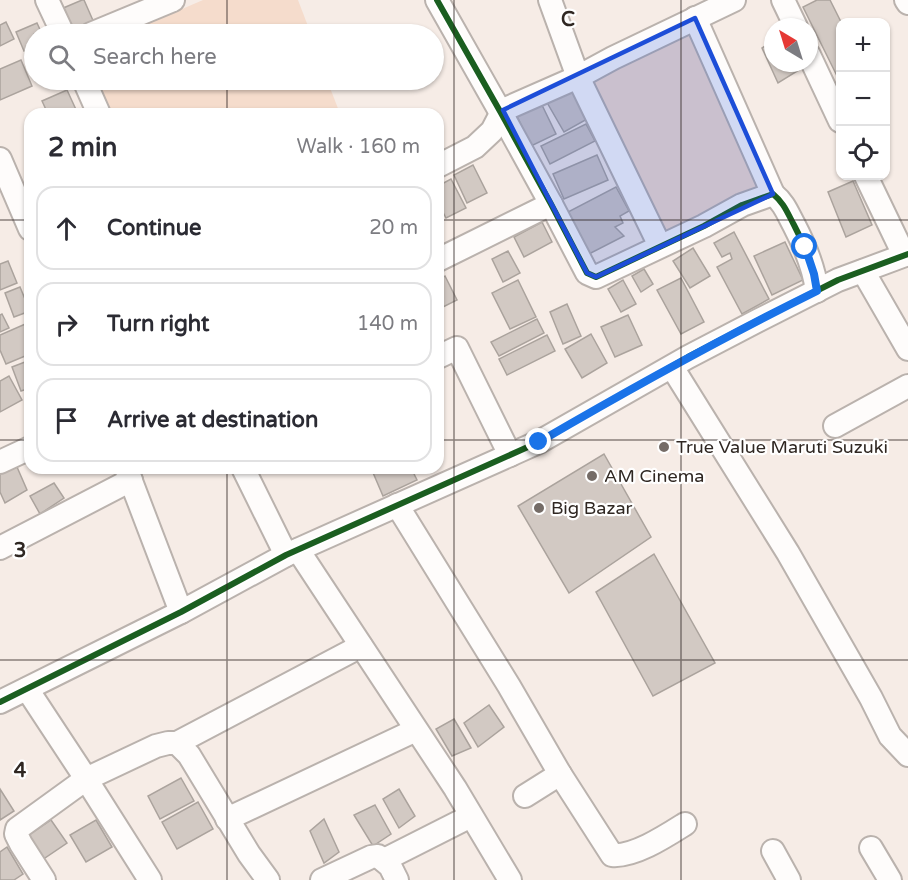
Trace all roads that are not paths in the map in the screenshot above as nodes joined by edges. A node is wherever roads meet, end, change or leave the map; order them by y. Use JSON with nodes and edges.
{"nodes":[{"id":1,"x":47,"y":0,"type":"edge"},
{"id":2,"x":173,"y":0,"type":"edge"},
{"id":3,"x":437,"y":0,"type":"edge"},
{"id":4,"x":550,"y":0,"type":"edge"},
{"id":5,"x":734,"y":0,"type":"edge"},
{"id":6,"x":783,"y":0,"type":"edge"},
{"id":7,"x":695,"y":18,"type":"junction"},
{"id":8,"x":792,"y":18,"type":"edge"},
{"id":9,"x":58,"y":24,"type":"edge"},
{"id":10,"x":115,"y":24,"type":"edge"},
{"id":11,"x":817,"y":72,"type":"edge"},
{"id":12,"x":578,"y":77,"type":"junction"},
{"id":13,"x":88,"y":90,"type":"edge"},
{"id":14,"x":96,"y":108,"type":"edge"},
{"id":15,"x":501,"y":112,"type":"junction"},
{"id":16,"x":836,"y":112,"type":"edge"},
{"id":17,"x":0,"y":159,"type":"edge"},
{"id":18,"x":444,"y":163,"type":"edge"},
{"id":19,"x":868,"y":180,"type":"edge"},
{"id":20,"x":773,"y":194,"type":"junction"},
{"id":21,"x":551,"y":204,"type":"junction"},
{"id":22,"x":24,"y":215,"type":"edge"},
{"id":23,"x":660,"y":246,"type":"junction"},
{"id":24,"x":906,"y":254,"type":"edge"},
{"id":25,"x":444,"y":257,"type":"edge"},
{"id":26,"x":863,"y":271,"type":"junction"},
{"id":27,"x":817,"y":291,"type":"junction"},
{"id":28,"x":908,"y":349,"type":"edge"},
{"id":29,"x":444,"y":354,"type":"edge"},
{"id":30,"x":672,"y":367,"type":"junction"},
{"id":31,"x":908,"y":386,"type":"edge"},
{"id":32,"x":835,"y":426,"type":"dead end"},
{"id":33,"x":24,"y":450,"type":"edge"},
{"id":34,"x":510,"y":455,"type":"junction"},
{"id":35,"x":1,"y":459,"type":"edge"},
{"id":36,"x":128,"y":474,"type":"edge"},
{"id":37,"x":246,"y":474,"type":"edge"},
{"id":38,"x":397,"y":505,"type":"junction"},
{"id":39,"x":0,"y":548,"type":"edge"},
{"id":40,"x":292,"y":552,"type":"junction"},
{"id":41,"x":181,"y":612,"type":"junction"},
{"id":42,"x":361,"y":646,"type":"junction"},
{"id":43,"x":27,"y":689,"type":"junction"},
{"id":44,"x":0,"y":702,"type":"edge"},
{"id":45,"x":416,"y":730,"type":"junction"},
{"id":46,"x":177,"y":743,"type":"junction"},
{"id":47,"x":908,"y":755,"type":"edge"},
{"id":48,"x":560,"y":774,"type":"junction"},
{"id":49,"x":86,"y":779,"type":"junction"},
{"id":50,"x":525,"y":796,"type":"dead end"},
{"id":51,"x":471,"y":816,"type":"junction"},
{"id":52,"x":227,"y":819,"type":"junction"},
{"id":53,"x":686,"y":824,"type":"dead end"},
{"id":54,"x":871,"y":848,"type":"dead end"},
{"id":55,"x":773,"y":851,"type":"dead end"},
{"id":56,"x":384,"y":860,"type":"junction"},
{"id":57,"x":44,"y":880,"type":"edge"},
{"id":58,"x":150,"y":880,"type":"edge"},
{"id":59,"x":268,"y":880,"type":"edge"},
{"id":60,"x":322,"y":880,"type":"edge"},
{"id":61,"x":396,"y":880,"type":"edge"},
{"id":62,"x":510,"y":880,"type":"edge"},
{"id":63,"x":789,"y":880,"type":"edge"},
{"id":64,"x":890,"y":880,"type":"edge"}],
"edges":[{"from":1,"to":9,"type":"street"},
{"from":2,"to":10,"type":"street"},
{"from":3,"to":15,"type":"street"},
{"from":4,"to":12,"type":"street"},
{"from":5,"to":7,"type":"street"},
{"from":6,"to":8,"type":"street"},
{"from":7,"to":12,"type":"street"},
{"from":7,"to":20,"type":"street"},
{"from":11,"to":16,"type":"street"},
{"from":12,"to":15,"type":"street"},
{"from":12,"to":23,"type":"street"},
{"from":13,"to":14,"type":"street"},
{"from":15,"to":18,"type":"street"},
{"from":15,"to":21,"type":"street"},
{"from":17,"to":22,"type":"street"},
{"from":19,"to":24,"type":"street"},
{"from":20,"to":23,"type":"street"},
{"from":20,"to":27,"type":"street"},
{"from":21,"to":23,"type":"street"},
{"from":21,"to":25,"type":"street"},
{"from":24,"to":26,"type":"street"},
{"from":26,"to":27,"type":"street"},
{"from":26,"to":28,"type":"street"},
{"from":27,"to":30,"type":"street"},
{"from":29,"to":34,"type":"street"},
{"from":30,"to":34,"type":"street"},
{"from":30,"to":47,"type":"street"},
{"from":31,"to":32,"type":"street"},
{"from":33,"to":35,"type":"street"},
{"from":34,"to":38,"type":"street"},
{"from":36,"to":39,"type":"street"},
{"from":36,"to":41,"type":"street"},
{"from":37,"to":40,"type":"street"},
{"from":38,"to":40,"type":"street"},
{"from":38,"to":48,"type":"street"},
{"from":40,"to":41,"type":"street"},
{"from":40,"to":42,"type":"street"},
{"from":41,"to":43,"type":"street"},
{"from":42,"to":45,"type":"street"},
{"from":42,"to":46,"type":"street"},
{"from":43,"to":44,"type":"street"},
{"from":43,"to":49,"type":"street"},
{"from":45,"to":51,"type":"street"},
{"from":45,"to":52,"type":"street"},
{"from":46,"to":49,"type":"street"},
{"from":46,"to":52,"type":"street"},
{"from":48,"to":50,"type":"street"},
{"from":48,"to":53,"type":"street"},
{"from":49,"to":57,"type":"street"},
{"from":49,"to":58,"type":"street"},
{"from":51,"to":56,"type":"street"},
{"from":51,"to":62,"type":"street"},
{"from":52,"to":59,"type":"street"},
{"from":54,"to":64,"type":"street"},
{"from":55,"to":63,"type":"street"},
{"from":56,"to":60,"type":"street"},
{"from":56,"to":61,"type":"street"}]}
